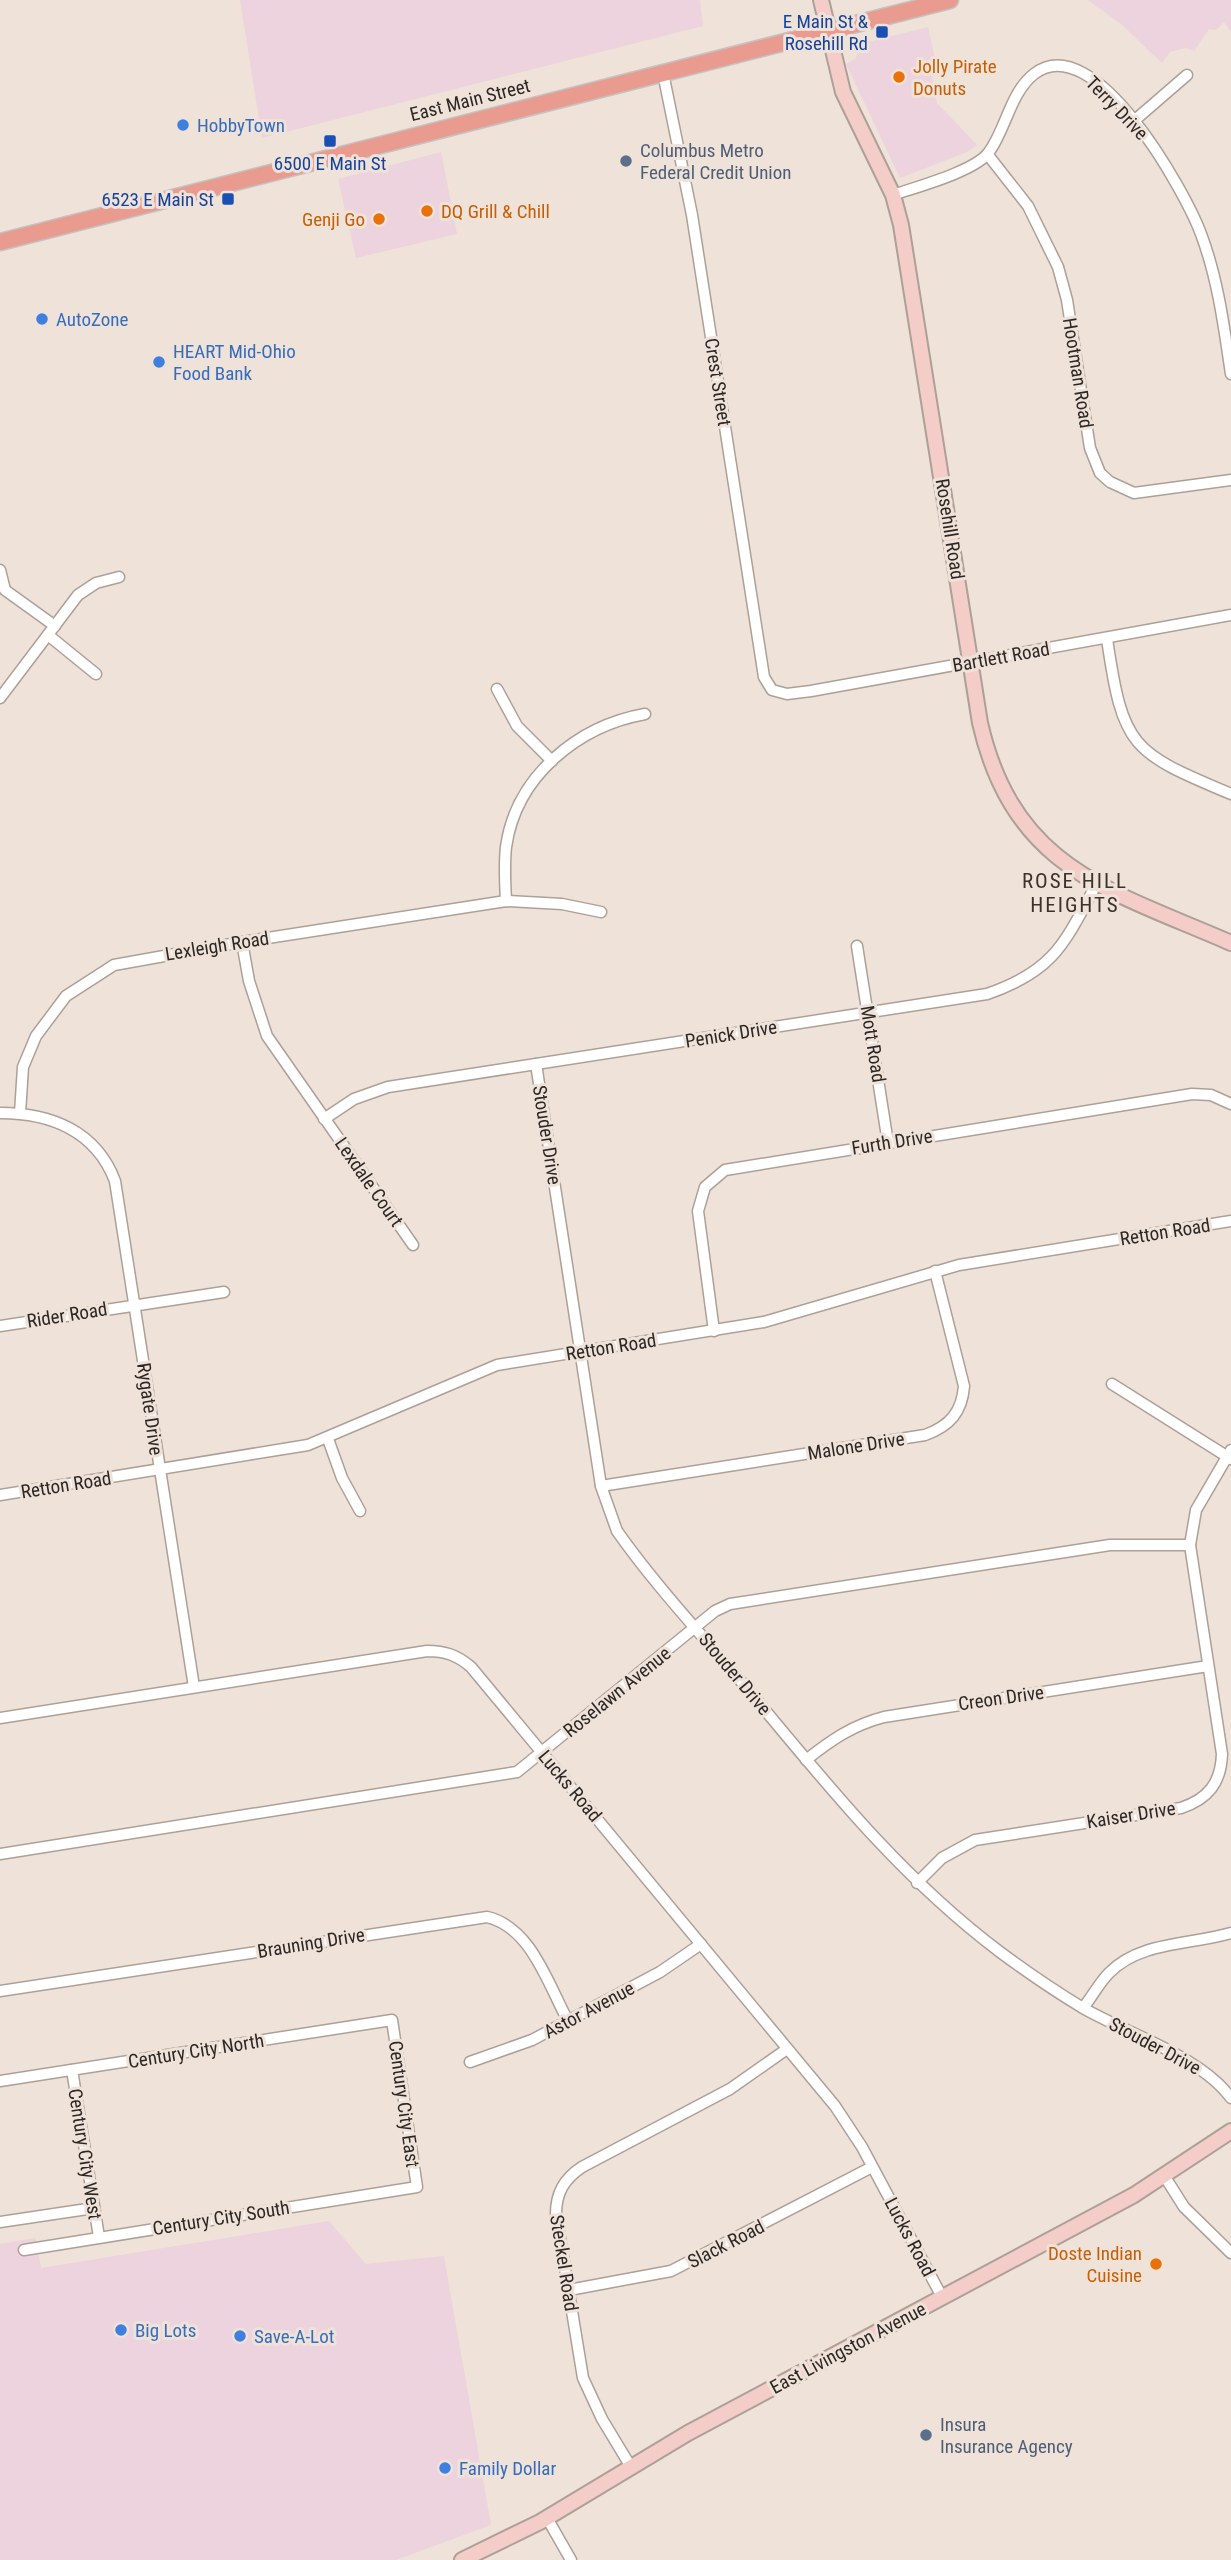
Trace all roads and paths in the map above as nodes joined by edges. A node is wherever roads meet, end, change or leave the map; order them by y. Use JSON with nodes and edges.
{"nodes":[{"id":1,"x":821,"y":0,"type":"edge"},
{"id":2,"x":950,"y":0,"type":"edge"},
{"id":3,"x":827,"y":32,"type":"junction"},
{"id":4,"x":663,"y":73,"type":"junction"},
{"id":5,"x":1187,"y":75,"type":"dead end"},
{"id":6,"x":1135,"y":120,"type":"junction"},
{"id":7,"x":988,"y":155,"type":"junction"},
{"id":8,"x":893,"y":195,"type":"junction"},
{"id":9,"x":0,"y":242,"type":"edge"},
{"id":10,"x":1231,"y":374,"type":"edge"},
{"id":11,"x":1231,"y":480,"type":"edge"},
{"id":12,"x":0,"y":570,"type":"edge"},
{"id":13,"x":119,"y":577,"type":"dead end"},
{"id":14,"x":1231,"y":615,"type":"edge"},
{"id":15,"x":55,"y":626,"type":"junction"},
{"id":16,"x":48,"y":635,"type":"junction"},
{"id":17,"x":1107,"y":639,"type":"junction"},
{"id":18,"x":971,"y":663,"type":"junction"},
{"id":19,"x":96,"y":674,"type":"dead end"},
{"id":20,"x":497,"y":689,"type":"dead end"},
{"id":21,"x":772,"y":690,"type":"joint"},
{"id":22,"x":0,"y":698,"type":"edge"},
{"id":23,"x":645,"y":714,"type":"dead end"},
{"id":24,"x":552,"y":761,"type":"junction"},
{"id":25,"x":1231,"y":794,"type":"edge"},
{"id":26,"x":1096,"y":885,"type":"junction"},
{"id":27,"x":506,"y":901,"type":"junction"},
{"id":28,"x":601,"y":912,"type":"dead end"},
{"id":29,"x":242,"y":942,"type":"junction"},
{"id":30,"x":1231,"y":943,"type":"edge"},
{"id":31,"x":857,"y":946,"type":"dead end"},
{"id":32,"x":868,"y":1013,"type":"junction"},
{"id":33,"x":536,"y":1064,"type":"junction"},
{"id":34,"x":1230,"y":1103,"type":"edge"},
{"id":35,"x":0,"y":1113,"type":"edge"},
{"id":36,"x":20,"y":1113,"type":"junction"},
{"id":37,"x":324,"y":1119,"type":"junction"},
{"id":38,"x":888,"y":1143,"type":"junction"},
{"id":39,"x":1231,"y":1221,"type":"edge"},
{"id":40,"x":413,"y":1245,"type":"dead end"},
{"id":41,"x":935,"y":1270,"type":"junction"},
{"id":42,"x":224,"y":1292,"type":"dead end"},
{"id":43,"x":135,"y":1305,"type":"junction"},
{"id":44,"x":0,"y":1326,"type":"edge"},
{"id":45,"x":714,"y":1331,"type":"junction"},
{"id":46,"x":580,"y":1352,"type":"junction"},
{"id":47,"x":1112,"y":1384,"type":"dead end"},
{"id":48,"x":328,"y":1439,"type":"junction"},
{"id":49,"x":1229,"y":1455,"type":"edge"},
{"id":50,"x":159,"y":1471,"type":"junction"},
{"id":51,"x":601,"y":1486,"type":"junction"},
{"id":52,"x":0,"y":1495,"type":"edge"},
{"id":53,"x":360,"y":1511,"type":"dead end"},
{"id":54,"x":1191,"y":1545,"type":"junction"},
{"id":55,"x":696,"y":1628,"type":"junction"},
{"id":56,"x":1208,"y":1666,"type":"junction"},
{"id":57,"x":194,"y":1687,"type":"junction"},
{"id":58,"x":0,"y":1718,"type":"edge"},
{"id":59,"x":543,"y":1753,"type":"junction"},
{"id":60,"x":806,"y":1760,"type":"junction"},
{"id":61,"x":0,"y":1854,"type":"edge"},
{"id":62,"x":917,"y":1883,"type":"junction"},
{"id":63,"x":1231,"y":1933,"type":"edge"},
{"id":64,"x":701,"y":1944,"type":"junction"},
{"id":65,"x":0,"y":1991,"type":"edge"},
{"id":66,"x":1083,"y":2008,"type":"junction"},
{"id":67,"x":392,"y":2020,"type":"joint"},
{"id":68,"x":568,"y":2021,"type":"junction"},
{"id":69,"x":788,"y":2049,"type":"junction"},
{"id":70,"x":470,"y":2062,"type":"dead end"},
{"id":71,"x":72,"y":2070,"type":"junction"},
{"id":72,"x":0,"y":2081,"type":"edge"},
{"id":73,"x":1231,"y":2098,"type":"edge"},
{"id":74,"x":1231,"y":2131,"type":"edge"},
{"id":75,"x":872,"y":2167,"type":"junction"},
{"id":76,"x":1164,"y":2176,"type":"junction"},
{"id":77,"x":417,"y":2188,"type":"joint"},
{"id":78,"x":93,"y":2208,"type":"junction"},
{"id":79,"x":0,"y":2222,"type":"edge"},
{"id":80,"x":99,"y":2237,"type":"junction"},
{"id":81,"x":24,"y":2250,"type":"dead end"},
{"id":82,"x":1231,"y":2253,"type":"edge"},
{"id":83,"x":569,"y":2290,"type":"junction"},
{"id":84,"x":942,"y":2297,"type":"junction"},
{"id":85,"x":631,"y":2467,"type":"junction"},
{"id":86,"x":547,"y":2518,"type":"junction"},
{"id":87,"x":462,"y":2560,"type":"edge"},
{"id":88,"x":571,"y":2560,"type":"edge"}],
"edges":[{"from":1,"to":3,"type":"street","name":"Rosehill Road"},
{"from":2,"to":3,"type":"main road","name":"East Main Street"},
{"from":3,"to":4,"type":"main road","name":"East Main Street"},
{"from":3,"to":8,"type":"street","name":"Rosehill Road"},
{"from":4,"to":9,"type":"main road","name":"East Main Street"},
{"from":4,"to":21,"type":"street","name":"Crest Street"},
{"from":5,"to":6,"type":"street"},
{"from":6,"to":7,"type":"street","name":"Terry Drive"},
{"from":6,"to":10,"type":"street","name":"Terry Drive"},
{"from":7,"to":8,"type":"street"},
{"from":7,"to":11,"type":"street","name":"Hootman Road"},
{"from":8,"to":18,"type":"street","name":"Rosehill Road"},
{"from":12,"to":15,"type":"street"},
{"from":13,"to":15,"type":"street"},
{"from":14,"to":17,"type":"street","name":"Bartlett Road"},
{"from":15,"to":16,"type":"street"},
{"from":16,"to":19,"type":"street"},
{"from":16,"to":22,"type":"street"},
{"from":17,"to":18,"type":"street","name":"Bartlett Road"},
{"from":17,"to":25,"type":"street"},
{"from":18,"to":21,"type":"street","name":"Bartlett Road"},
{"from":18,"to":26,"type":"street","name":"Rosehill Road"},
{"from":20,"to":24,"type":"street"},
{"from":23,"to":24,"type":"street"},
{"from":24,"to":27,"type":"street"},
{"from":26,"to":30,"type":"street","name":"Rosehill Road"},
{"from":26,"to":32,"type":"street","name":"Penick Drive"},
{"from":27,"to":28,"type":"street","name":"Lexleigh Road"},
{"from":27,"to":29,"type":"street","name":"Lexleigh Road"},
{"from":29,"to":36,"type":"street","name":"Lexleigh Road"},
{"from":29,"to":37,"type":"street","name":"Lexdale Court"},
{"from":31,"to":32,"type":"street","name":"Mott Road"},
{"from":32,"to":33,"type":"street","name":"Penick Drive"},
{"from":32,"to":38,"type":"street","name":"Mott Road"},
{"from":33,"to":37,"type":"street","name":"Penick Drive"},
{"from":33,"to":46,"type":"street","name":"Stouder Drive"},
{"from":34,"to":38,"type":"street","name":"Furth Drive"},
{"from":35,"to":36,"type":"street"},
{"from":36,"to":43,"type":"street","name":"Rygate Drive"},
{"from":37,"to":40,"type":"street","name":"Lexdale Court"},
{"from":38,"to":45,"type":"street","name":"Furth Drive"},
{"from":39,"to":41,"type":"street","name":"Retton Road"},
{"from":41,"to":45,"type":"street","name":"Retton Road"},
{"from":41,"to":51,"type":"street","name":"Malone Drive"},
{"from":42,"to":43,"type":"street","name":"Rider Road"},
{"from":43,"to":44,"type":"street","name":"Rider Road"},
{"from":43,"to":50,"type":"street","name":"Rygate Drive"},
{"from":45,"to":46,"type":"street","name":"Retton Road"},
{"from":46,"to":48,"type":"street","name":"Retton Road"},
{"from":46,"to":51,"type":"street","name":"Stouder Drive"},
{"from":47,"to":49,"type":"street"},
{"from":48,"to":50,"type":"street","name":"Retton Road"},
{"from":48,"to":53,"type":"street"},
{"from":49,"to":54,"type":"street","name":"Kaiser Drive"},
{"from":50,"to":52,"type":"street","name":"Retton Road"},
{"from":50,"to":57,"type":"street","name":"Rygate Drive"},
{"from":51,"to":55,"type":"street","name":"Stouder Drive"},
{"from":54,"to":55,"type":"street","name":"Roselawn Avenue"},
{"from":54,"to":56,"type":"street","name":"Kaiser Drive"},
{"from":55,"to":59,"type":"street","name":"Roselawn Avenue"},
{"from":55,"to":60,"type":"street","name":"Stouder Drive"},
{"from":56,"to":60,"type":"street","name":"Creon Drive"},
{"from":56,"to":62,"type":"street","name":"Kaiser Drive"},
{"from":57,"to":58,"type":"street","name":"Lucks Road"},
{"from":57,"to":59,"type":"street","name":"Lucks Road"},
{"from":59,"to":61,"type":"street","name":"Roselawn Avenue"},
{"from":59,"to":64,"type":"street","name":"Lucks Road"},
{"from":60,"to":62,"type":"street","name":"Stouder Drive"},
{"from":62,"to":66,"type":"street","name":"Stouder Drive"},
{"from":63,"to":66,"type":"street"},
{"from":64,"to":68,"type":"street","name":"Astor Avenue"},
{"from":64,"to":69,"type":"street","name":"Lucks Road"},
{"from":65,"to":68,"type":"street","name":"Brauning Drive"},
{"from":66,"to":73,"type":"street","name":"Stouder Drive"},
{"from":67,"to":71,"type":"street","name":"Century City North"},
{"from":67,"to":77,"type":"street","name":"Century City East"},
{"from":68,"to":70,"type":"street","name":"Astor Avenue"},
{"from":69,"to":75,"type":"street","name":"Lucks Road"},
{"from":69,"to":83,"type":"street","name":"Steckel Road"},
{"from":71,"to":72,"type":"street","name":"Century City North"},
{"from":71,"to":78,"type":"street","name":"Century City West"},
{"from":74,"to":76,"type":"street","name":"East Livingston Avenue"},
{"from":75,"to":83,"type":"street","name":"Slack Road"},
{"from":75,"to":84,"type":"street","name":"Lucks Road"},
{"from":76,"to":82,"type":"street"},
{"from":76,"to":84,"type":"street","name":"East Livingston Avenue"},
{"from":77,"to":80,"type":"street","name":"Century City South"},
{"from":78,"to":79,"type":"street"},
{"from":78,"to":80,"type":"street","name":"Century City West"},
{"from":80,"to":81,"type":"street","name":"Century City South"},
{"from":83,"to":85,"type":"street","name":"Steckel Road"},
{"from":84,"to":85,"type":"street","name":"East Livingston Avenue"},
{"from":85,"to":86,"type":"street","name":"East Livingston Avenue"},
{"from":86,"to":87,"type":"street","name":"East Livingston Avenue"},
{"from":86,"to":88,"type":"street"}]}
